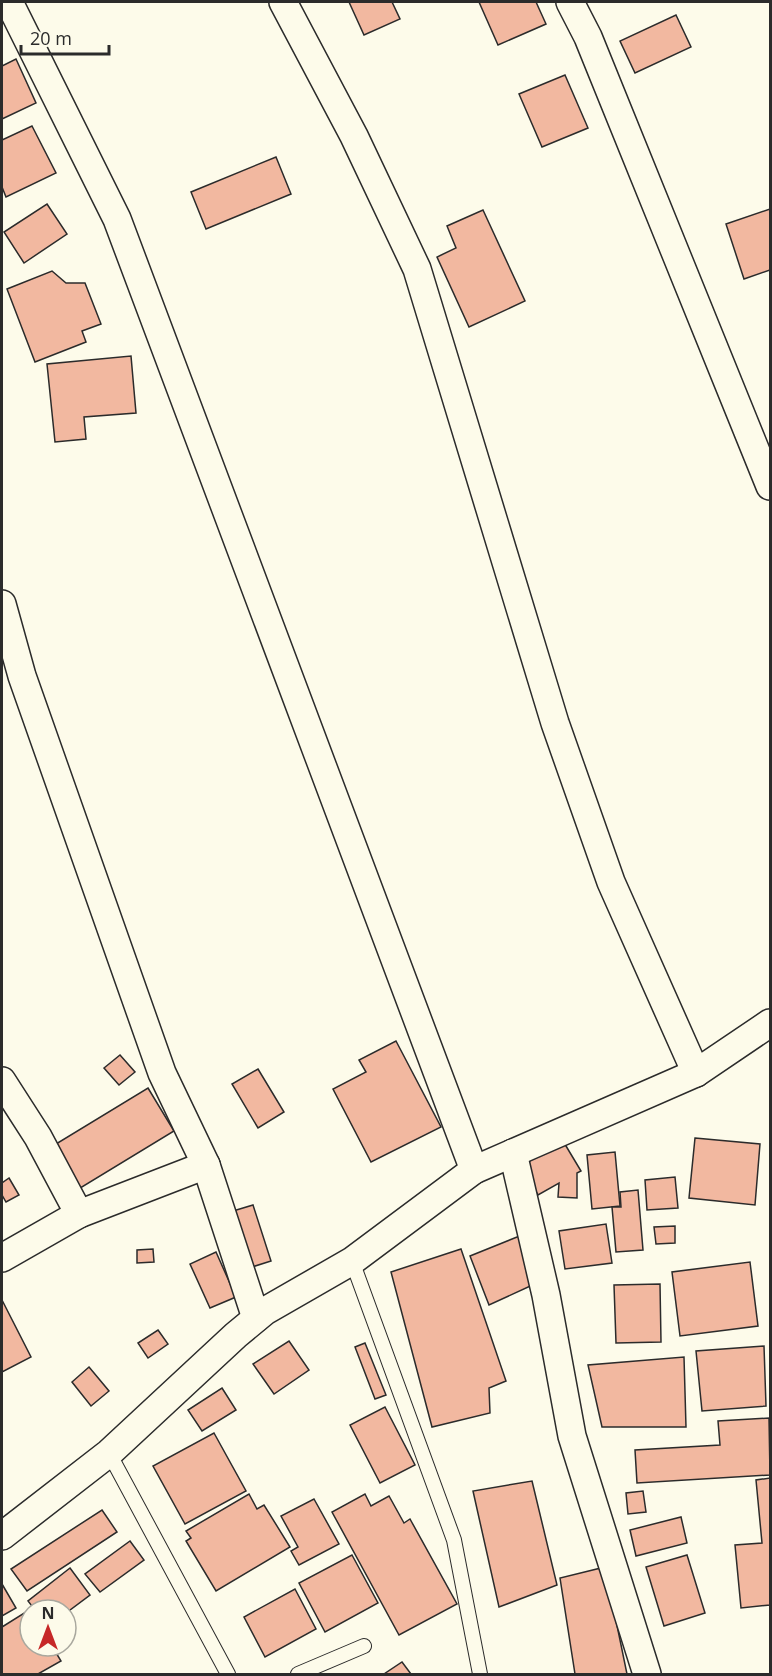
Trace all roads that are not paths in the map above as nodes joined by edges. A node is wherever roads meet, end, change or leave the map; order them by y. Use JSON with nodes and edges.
{"nodes":[{"id":1,"x":9,"y":2,"type":"edge"},
{"id":2,"x":283,"y":2,"type":"edge"},
{"id":3,"x":570,"y":2,"type":"edge"},
{"id":4,"x":771,"y":486,"type":"edge"},
{"id":5,"x":2,"y":604,"type":"edge"},
{"id":6,"x":771,"y":1023,"type":"edge"},
{"id":7,"x":696,"y":1073,"type":"junction"},
{"id":8,"x":2,"y":1081,"type":"edge"},
{"id":9,"x":513,"y":1154,"type":"junction"},
{"id":10,"x":206,"y":1165,"type":"junction"},
{"id":11,"x":474,"y":1170,"type":"junction"},
{"id":12,"x":79,"y":1214,"type":"junction"},
{"id":13,"x":2,"y":1258,"type":"edge"},
{"id":14,"x":352,"y":1261,"type":"junction"},
{"id":15,"x":256,"y":1318,"type":"junction"},
{"id":16,"x":109,"y":1453,"type":"junction"},
{"id":17,"x":2,"y":1536,"type":"edge"},
{"id":18,"x":364,"y":1646,"type":"dead end"},
{"id":19,"x":228,"y":1674,"type":"edge"},
{"id":20,"x":298,"y":1674,"type":"edge"},
{"id":21,"x":480,"y":1674,"type":"edge"},
{"id":22,"x":647,"y":1674,"type":"edge"}],
"edges":[{"from":1,"to":11,"type":"street"},
{"from":2,"to":7,"type":"street"},
{"from":3,"to":4,"type":"street"},
{"from":5,"to":10,"type":"street"},
{"from":6,"to":7,"type":"street"},
{"from":7,"to":9,"type":"street"},
{"from":8,"to":12,"type":"street"},
{"from":9,"to":11,"type":"street"},
{"from":9,"to":22,"type":"street"},
{"from":10,"to":12,"type":"street"},
{"from":10,"to":15,"type":"street"},
{"from":11,"to":14,"type":"street"},
{"from":12,"to":13,"type":"street"},
{"from":14,"to":15,"type":"street"},
{"from":14,"to":21,"type":"lane"},
{"from":15,"to":16,"type":"street"},
{"from":16,"to":17,"type":"street"},
{"from":16,"to":19,"type":"lane"},
{"from":18,"to":20,"type":"lane"}]}
